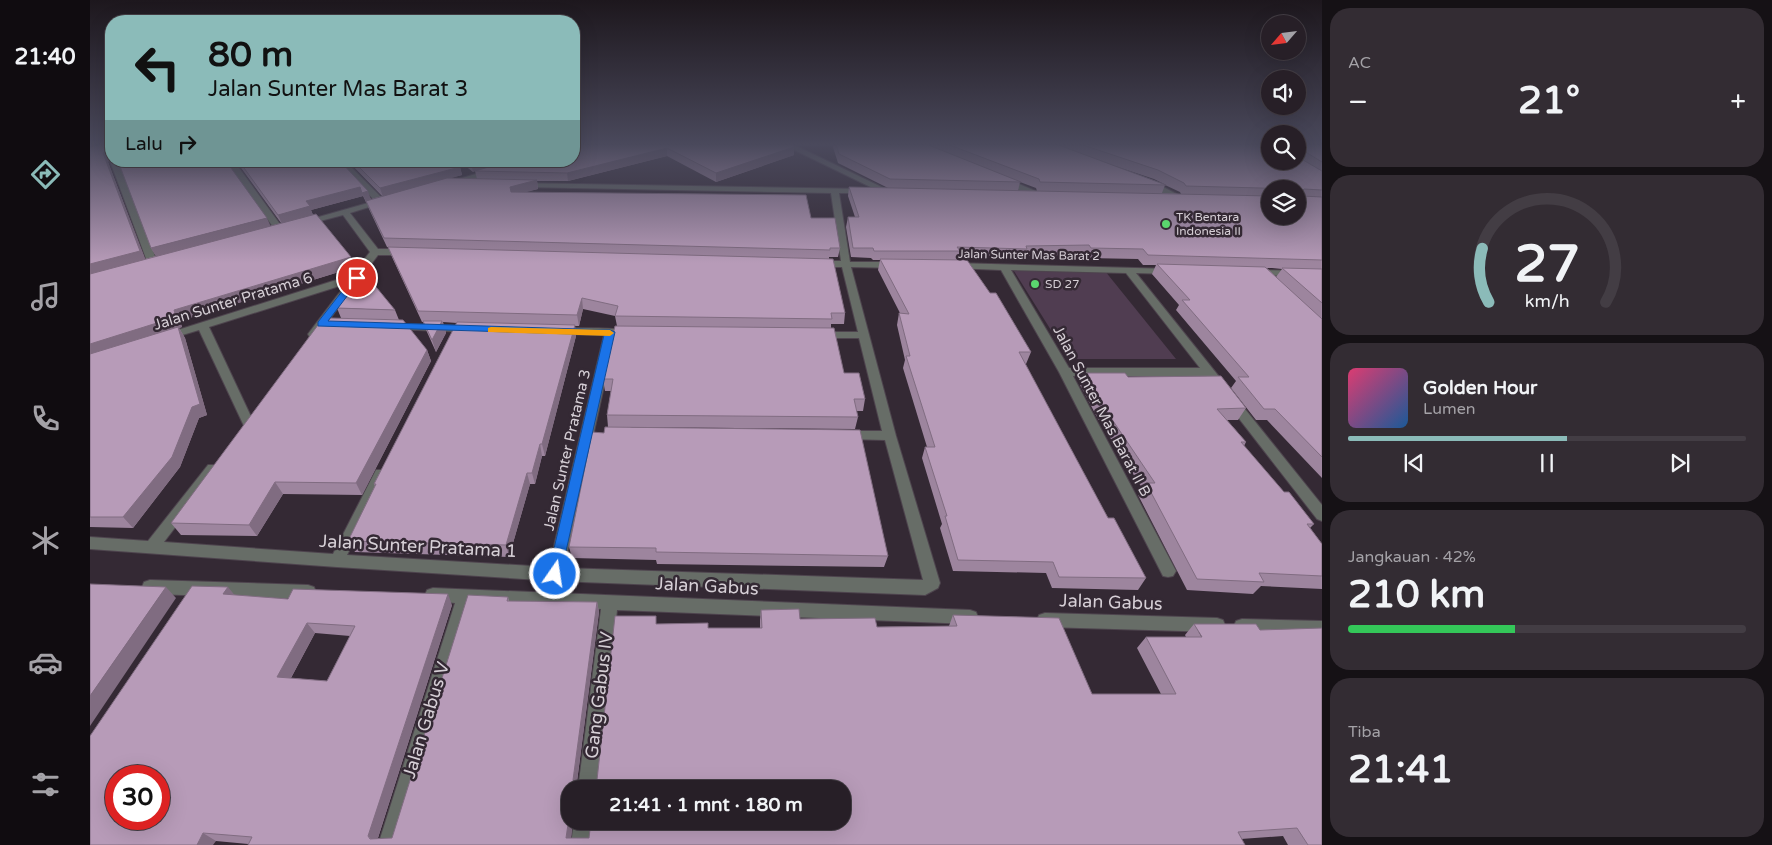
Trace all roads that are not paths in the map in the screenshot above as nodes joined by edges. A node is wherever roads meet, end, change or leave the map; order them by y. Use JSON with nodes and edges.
{"nodes":[{"id":1,"x":122,"y":183,"type":"edge"},
{"id":2,"x":248,"y":183,"type":"edge"},
{"id":3,"x":366,"y":183,"type":"edge"},
{"id":4,"x":449,"y":183,"type":"edge"},
{"id":5,"x":874,"y":183,"type":"edge"},
{"id":6,"x":1011,"y":183,"type":"edge"},
{"id":7,"x":1149,"y":183,"type":"edge"},
{"id":8,"x":478,"y":184,"type":"edge"},
{"id":9,"x":508,"y":185,"type":"edge"},
{"id":10,"x":835,"y":191,"type":"junction"},
{"id":11,"x":1014,"y":195,"type":"edge"},
{"id":12,"x":1161,"y":198,"type":"edge"},
{"id":13,"x":1180,"y":198,"type":"junction"},
{"id":14,"x":1190,"y":199,"type":"edge"},
{"id":15,"x":345,"y":212,"type":"junction"},
{"id":16,"x":375,"y":252,"type":"junction"},
{"id":17,"x":413,"y":253,"type":"edge"},
{"id":18,"x":153,"y":264,"type":"edge"},
{"id":19,"x":806,"y":264,"type":"edge"},
{"id":20,"x":846,"y":265,"type":"junction"},
{"id":21,"x":905,"y":265,"type":"edge"},
{"id":22,"x":945,"y":266,"type":"edge"},
{"id":23,"x":1004,"y":266,"type":"junction"},
{"id":24,"x":1129,"y":270,"type":"junction"},
{"id":25,"x":1177,"y":272,"type":"edge"},
{"id":26,"x":1245,"y":273,"type":"edge"},
{"id":27,"x":1264,"y":274,"type":"junction"},
{"id":28,"x":1322,"y":274,"type":"edge"},
{"id":29,"x":357,"y":278,"type":"junction"},
{"id":30,"x":1279,"y":287,"type":"edge"},
{"id":31,"x":203,"y":326,"type":"junction"},
{"id":32,"x":379,"y":326,"type":"edge"},
{"id":33,"x":484,"y":330,"type":"edge"},
{"id":34,"x":552,"y":331,"type":"edge"},
{"id":35,"x":610,"y":332,"type":"junction"},
{"id":36,"x":647,"y":334,"type":"edge"},
{"id":37,"x":805,"y":334,"type":"edge"},
{"id":38,"x":865,"y":335,"type":"junction"},
{"id":39,"x":156,"y":341,"type":"edge"},
{"id":40,"x":304,"y":347,"type":"edge"},
{"id":41,"x":1065,"y":372,"type":"junction"},
{"id":42,"x":1207,"y":372,"type":"junction"},
{"id":43,"x":259,"y":408,"type":"edge"},
{"id":44,"x":835,"y":435,"type":"edge"},
{"id":45,"x":890,"y":436,"type":"junction"},
{"id":46,"x":218,"y":462,"type":"edge"},
{"id":47,"x":385,"y":467,"type":"edge"},
{"id":48,"x":1322,"y":515,"type":"edge"},
{"id":49,"x":90,"y":543,"type":"edge"},
{"id":50,"x":152,"y":547,"type":"junction"},
{"id":51,"x":337,"y":561,"type":"junction"},
{"id":52,"x":1168,"y":572,"type":"dead end"},
{"id":53,"x":555,"y":574,"type":"junction"},
{"id":54,"x":137,"y":587,"type":"edge"},
{"id":55,"x":194,"y":589,"type":"junction"},
{"id":56,"x":323,"y":592,"type":"edge"},
{"id":57,"x":421,"y":594,"type":"edge"},
{"id":58,"x":465,"y":596,"type":"junction"},
{"id":59,"x":610,"y":602,"type":"junction"},
{"id":60,"x":181,"y":608,"type":"edge"},
{"id":61,"x":987,"y":618,"type":"edge"},
{"id":62,"x":1026,"y":619,"type":"edge"},
{"id":63,"x":1322,"y":628,"type":"edge"},
{"id":64,"x":589,"y":780,"type":"edge"},
{"id":65,"x":583,"y":830,"type":"edge"},
{"id":66,"x":388,"y":845,"type":"edge"},
{"id":67,"x":581,"y":845,"type":"edge"}],
"edges":[{"from":1,"to":18,"type":"street"},
{"from":2,"to":15,"type":"street"},
{"from":3,"to":15,"type":"street"},
{"from":4,"to":8,"type":"street"},
{"from":5,"to":10,"type":"street"},
{"from":6,"to":11,"type":"street"},
{"from":7,"to":13,"type":"street"},
{"from":9,"to":10,"type":"street"},
{"from":10,"to":20,"type":"street"},
{"from":12,"to":13,"type":"street"},
{"from":13,"to":14,"type":"street"},
{"from":15,"to":16,"type":"street"},
{"from":16,"to":17,"type":"street"},
{"from":16,"to":29,"type":"street"},
{"from":19,"to":20,"type":"street"},
{"from":20,"to":21,"type":"street"},
{"from":20,"to":38,"type":"street"},
{"from":22,"to":23,"type":"street","name":"Jalan Sunter Mas Barat 2"},
{"from":23,"to":24,"type":"street","name":"Jalan Sunter Mas Barat 2"},
{"from":23,"to":41,"type":"street","name":"Jalan Sunter Mas Barat II B"},
{"from":24,"to":25,"type":"street","name":"Jalan Sunter Mas Barat 2"},
{"from":24,"to":42,"type":"street"},
{"from":26,"to":27,"type":"street"},
{"from":27,"to":28,"type":"street"},
{"from":27,"to":30,"type":"street"},
{"from":29,"to":31,"type":"street","name":"Jalan Sunter Pratama 6"},
{"from":29,"to":40,"type":"street"},
{"from":31,"to":39,"type":"street","name":"Jalan Sunter Pratama 6"},
{"from":31,"to":43,"type":"street"},
{"from":32,"to":33,"type":"street"},
{"from":34,"to":35,"type":"street"},
{"from":35,"to":36,"type":"street"},
{"from":35,"to":53,"type":"street","name":"Jalan Sunter Pratama 3"},
{"from":37,"to":38,"type":"street"},
{"from":38,"to":45,"type":"street"},
{"from":41,"to":42,"type":"street"},
{"from":41,"to":52,"type":"street","name":"Jalan Sunter Mas Barat II B"},
{"from":42,"to":48,"type":"street"},
{"from":44,"to":45,"type":"street"},
{"from":45,"to":53,"type":"street","name":"Jalan Sunter Pratama 1"},
{"from":46,"to":50,"type":"street"},
{"from":47,"to":51,"type":"street"},
{"from":49,"to":50,"type":"street","name":"Jalan Sunter Pratama 1"},
{"from":50,"to":51,"type":"street","name":"Jalan Sunter Pratama 1"},
{"from":51,"to":53,"type":"street","name":"Jalan Sunter Pratama 1"},
{"from":54,"to":55,"type":"street"},
{"from":55,"to":56,"type":"street"},
{"from":55,"to":60,"type":"street"},
{"from":57,"to":58,"type":"street","name":"Jalan Gabus"},
{"from":58,"to":59,"type":"street","name":"Jalan Gabus"},
{"from":58,"to":66,"type":"street","name":"Jalan Gabus V"},
{"from":59,"to":61,"type":"street","name":"Jalan Gabus"},
{"from":59,"to":64,"type":"street","name":"Gang Gabus IV"},
{"from":62,"to":63,"type":"street","name":"Jalan Gabus"},
{"from":65,"to":67,"type":"street"}]}
